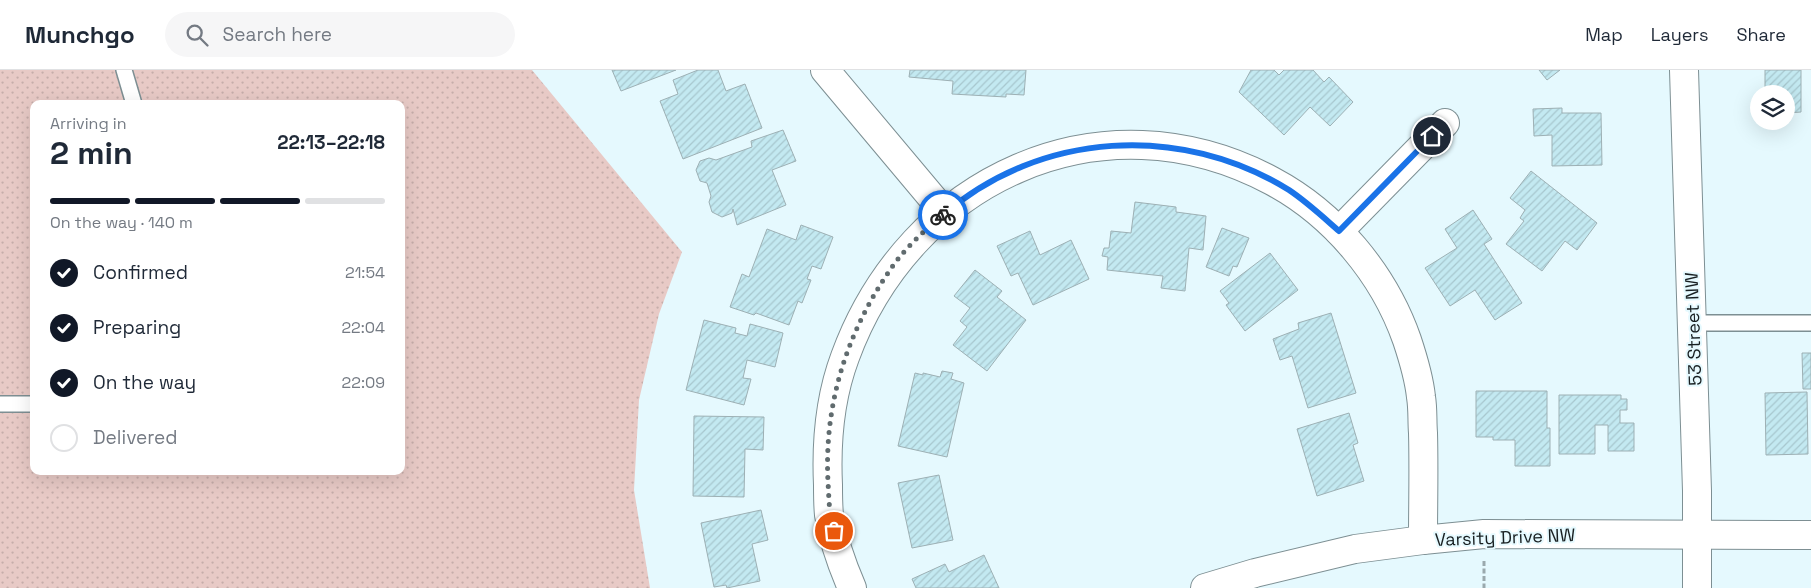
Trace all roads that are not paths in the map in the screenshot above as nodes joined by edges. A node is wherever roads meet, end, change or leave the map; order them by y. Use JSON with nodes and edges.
{"nodes":[{"id":1,"x":124,"y":70,"type":"edge"},
{"id":2,"x":825,"y":70,"type":"edge"},
{"id":3,"x":1684,"y":70,"type":"edge"},
{"id":4,"x":133,"y":100,"type":"edge"},
{"id":5,"x":1445,"y":123,"type":"dead end"},
{"id":6,"x":945,"y":213,"type":"junction"},
{"id":7,"x":1339,"y":231,"type":"junction"},
{"id":8,"x":1693,"y":323,"type":"junction"},
{"id":9,"x":1811,"y":323,"type":"edge"},
{"id":10,"x":0,"y":404,"type":"edge"},
{"id":11,"x":30,"y":404,"type":"edge"},
{"id":12,"x":1697,"y":535,"type":"junction"},
{"id":13,"x":1811,"y":535,"type":"edge"},
{"id":14,"x":1423,"y":540,"type":"junction"},
{"id":15,"x":852,"y":588,"type":"edge"},
{"id":16,"x":1205,"y":588,"type":"edge"},
{"id":17,"x":1698,"y":588,"type":"edge"}],
"edges":[{"from":1,"to":4,"type":"lane"},
{"from":2,"to":6,"type":"street"},
{"from":3,"to":8,"type":"street","name":"53 Street NW"},
{"from":5,"to":7,"type":"street"},
{"from":6,"to":7,"type":"street"},
{"from":6,"to":15,"type":"street"},
{"from":7,"to":14,"type":"street"},
{"from":8,"to":9,"type":"lane"},
{"from":8,"to":12,"type":"street","name":"53 Street NW"},
{"from":10,"to":11,"type":"lane"},
{"from":12,"to":13,"type":"street","name":"Varsity Drive NW"},
{"from":12,"to":14,"type":"street","name":"Varsity Drive NW"},
{"from":12,"to":17,"type":"street","name":"53 Street NW"},
{"from":14,"to":16,"type":"street","name":"Varsity Drive NW"}]}
